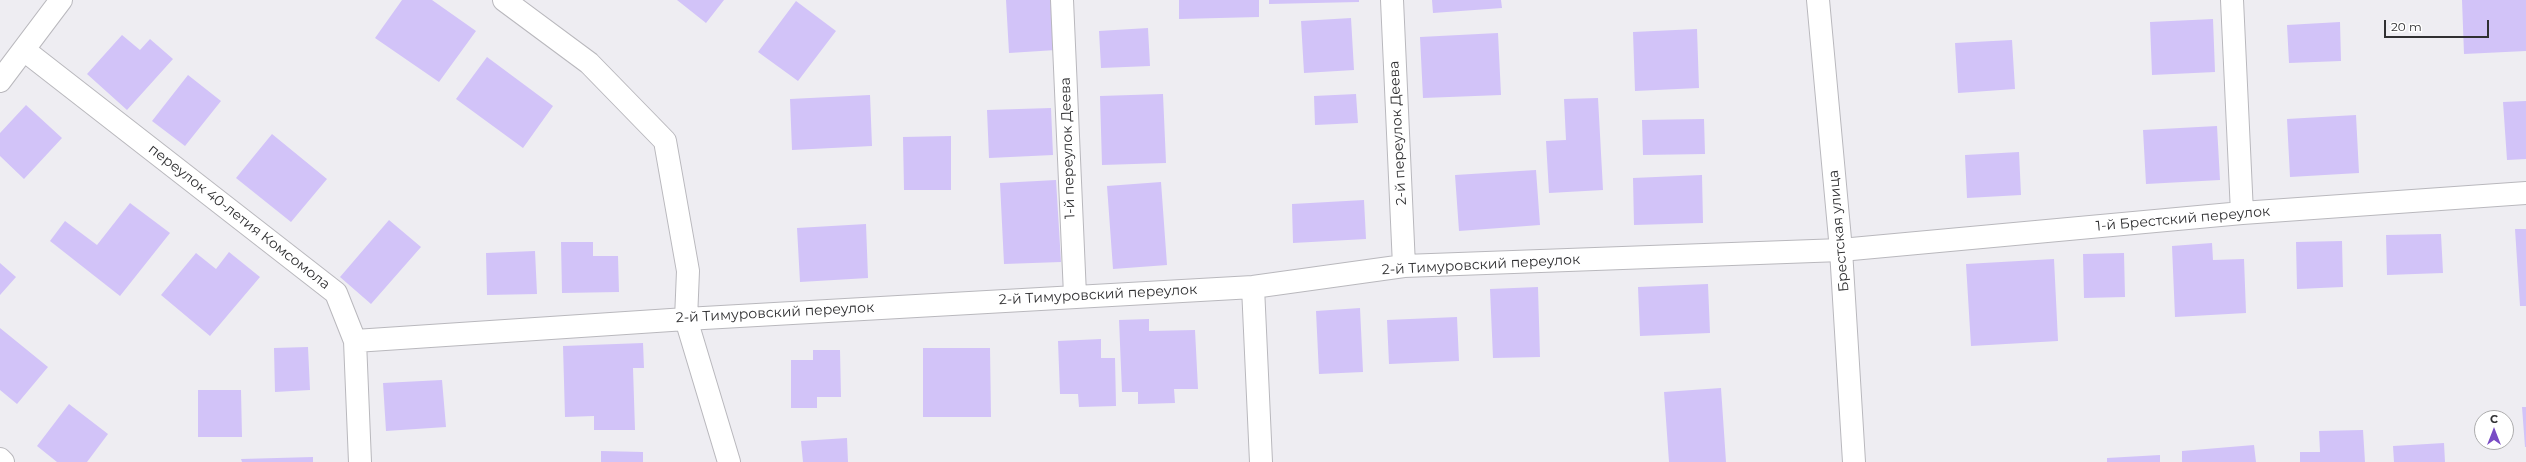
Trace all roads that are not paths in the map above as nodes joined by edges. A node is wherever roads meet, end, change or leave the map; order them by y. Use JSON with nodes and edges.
{"nodes":[{"id":1,"x":61,"y":0,"type":"edge"},
{"id":2,"x":504,"y":0,"type":"edge"},
{"id":3,"x":1062,"y":0,"type":"edge"},
{"id":4,"x":1392,"y":0,"type":"edge"},
{"id":5,"x":1818,"y":0,"type":"edge"},
{"id":6,"x":2232,"y":0,"type":"edge"},
{"id":7,"x":24,"y":50,"type":"junction"},
{"id":8,"x":0,"y":81,"type":"edge"},
{"id":9,"x":2526,"y":193,"type":"edge"},
{"id":10,"x":2242,"y":213,"type":"junction"},
{"id":11,"x":1842,"y":250,"type":"junction"},
{"id":12,"x":1404,"y":266,"type":"junction"},
{"id":13,"x":1253,"y":287,"type":"junction"},
{"id":14,"x":1074,"y":295,"type":"junction"},
{"id":15,"x":686,"y":319,"type":"junction"},
{"id":16,"x":355,"y":342,"type":"junction"},
{"id":17,"x":0,"y":459,"type":"edge"},
{"id":18,"x":3,"y":462,"type":"edge"},
{"id":19,"x":360,"y":462,"type":"edge"},
{"id":20,"x":729,"y":462,"type":"edge"},
{"id":21,"x":1260,"y":462,"type":"edge"},
{"id":22,"x":1854,"y":462,"type":"edge"}],
"edges":[{"from":1,"to":7,"type":"street"},
{"from":2,"to":15,"type":"street"},
{"from":3,"to":14,"type":"street","name":"1-й переулок Деева"},
{"from":4,"to":12,"type":"street","name":"2-й переулок Деева"},
{"from":5,"to":11,"type":"street","name":"Брестская улица"},
{"from":6,"to":10,"type":"street"},
{"from":7,"to":8,"type":"street"},
{"from":7,"to":16,"type":"street","name":"переулок 40-летия Комсомола"},
{"from":9,"to":10,"type":"street","name":"1-й Брестский переулок"},
{"from":10,"to":11,"type":"street","name":"1-й Брестский переулок"},
{"from":11,"to":12,"type":"street","name":"2-й Тимуровский переулок"},
{"from":11,"to":22,"type":"street","name":"Брестская улица"},
{"from":12,"to":13,"type":"street","name":"2-й Тимуровский переулок"},
{"from":13,"to":14,"type":"street","name":"2-й Тимуровский переулок"},
{"from":13,"to":21,"type":"street"},
{"from":14,"to":15,"type":"street","name":"2-й Тимуровский переулок"},
{"from":15,"to":16,"type":"street","name":"2-й Тимуровский переулок"},
{"from":15,"to":20,"type":"street"},
{"from":16,"to":19,"type":"street","name":"переулок 40-летия Комсомола"},
{"from":17,"to":18,"type":"street"}]}
